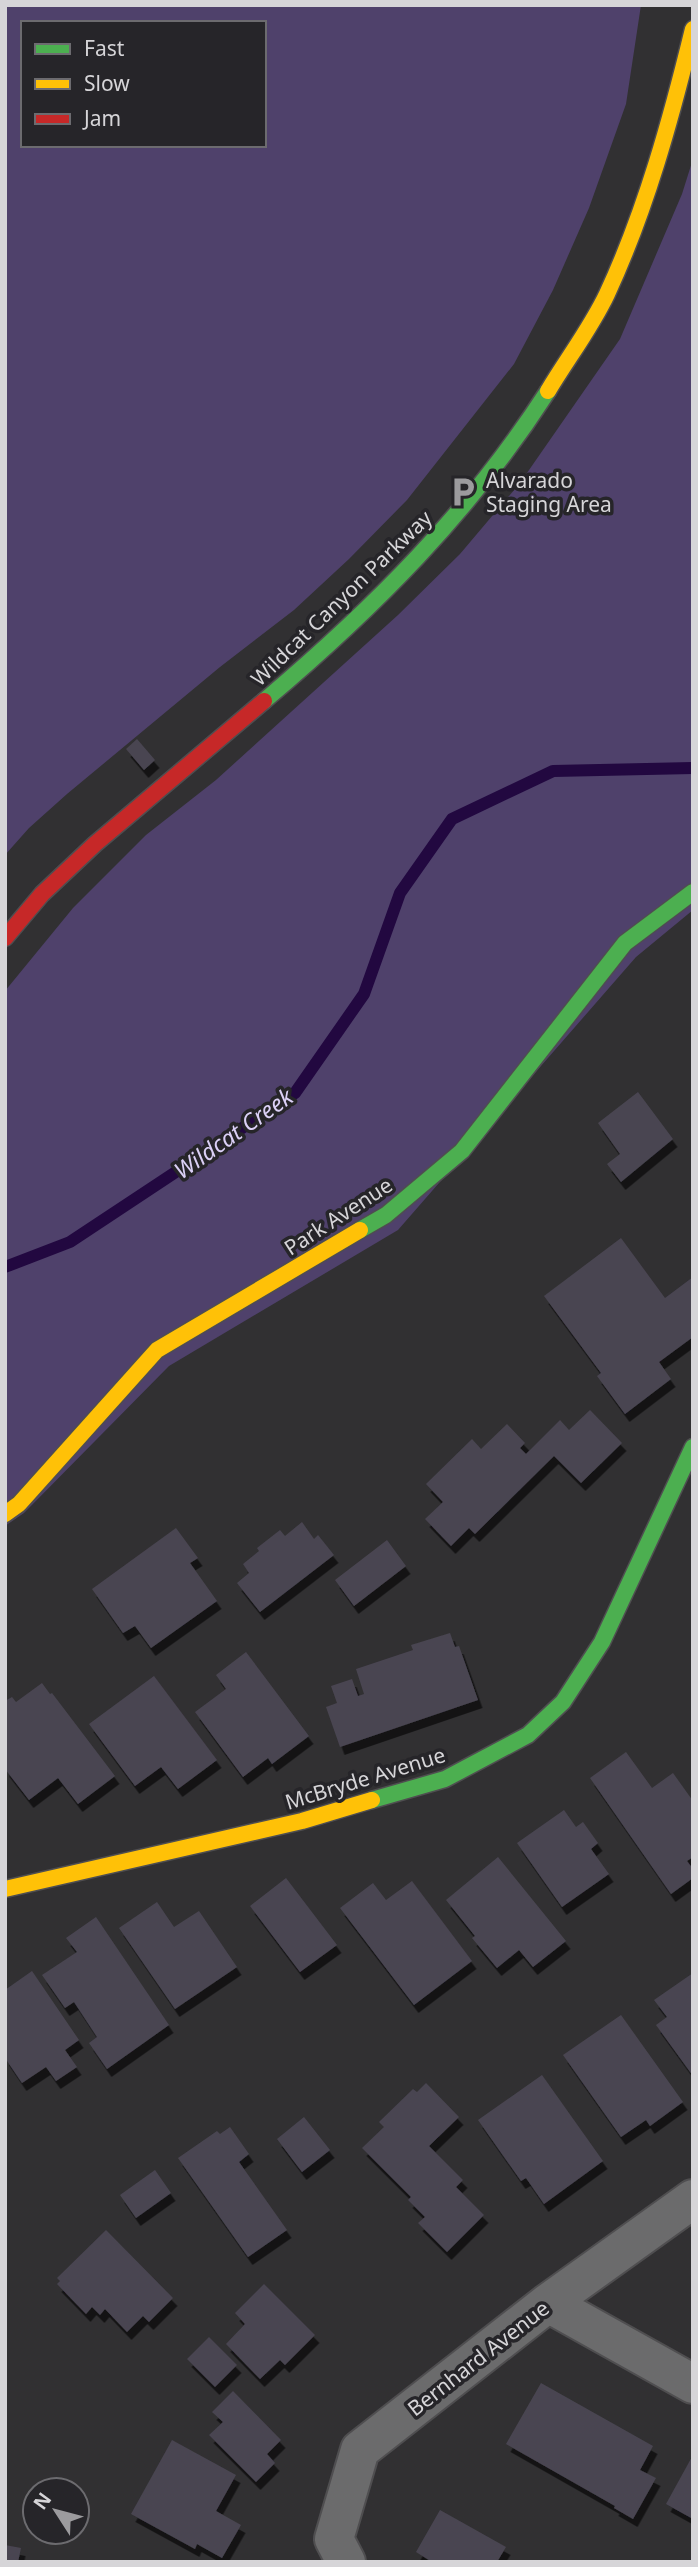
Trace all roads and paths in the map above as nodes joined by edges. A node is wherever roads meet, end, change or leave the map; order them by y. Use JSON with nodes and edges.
{"nodes":[{"id":1,"x":693,"y":29,"type":"edge"},
{"id":2,"x":693,"y":892,"type":"edge"},
{"id":3,"x":5,"y":938,"type":"edge"},
{"id":4,"x":693,"y":1447,"type":"edge"},
{"id":5,"x":5,"y":1514,"type":"edge"},
{"id":6,"x":5,"y":1889,"type":"edge"},
{"id":7,"x":693,"y":2199,"type":"edge"},
{"id":8,"x":548,"y":2303,"type":"junction"},
{"id":9,"x":693,"y":2384,"type":"edge"},
{"id":10,"x":346,"y":2562,"type":"edge"}],
"edges":[{"from":1,"to":3,"type":"street","name":"Wildcat Canyon Parkway"},
{"from":2,"to":5,"type":"street","name":"Park Avenue"},
{"from":4,"to":6,"type":"street","name":"McBryde Avenue"},
{"from":7,"to":8,"type":"street","name":"Bernhard Avenue"},
{"from":8,"to":9,"type":"street"},
{"from":8,"to":10,"type":"street","name":"Bernhard Avenue"}]}
